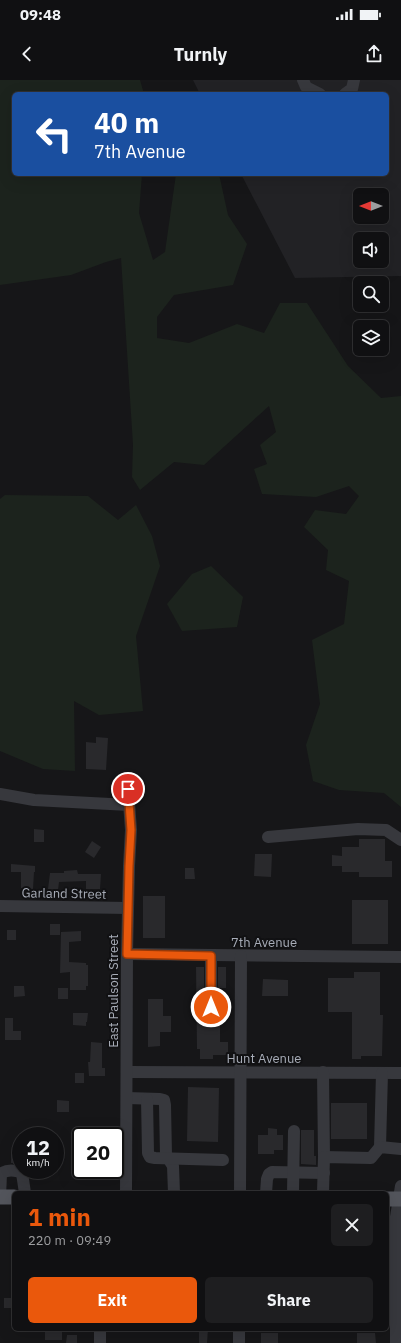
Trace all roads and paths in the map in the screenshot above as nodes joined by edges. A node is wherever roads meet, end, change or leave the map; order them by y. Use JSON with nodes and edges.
{"nodes":[{"id":1,"x":303,"y":80,"type":"edge"},
{"id":2,"x":354,"y":80,"type":"edge"},
{"id":3,"x":316,"y":92,"type":"edge"},
{"id":4,"x":348,"y":92,"type":"edge"},
{"id":5,"x":128,"y":789,"type":"dead end"},
{"id":6,"x":0,"y":794,"type":"edge"},
{"id":7,"x":129,"y":805,"type":"junction"},
{"id":8,"x":268,"y":837,"type":"dead end"},
{"id":9,"x":401,"y":840,"type":"edge"},
{"id":10,"x":0,"y":906,"type":"edge"},
{"id":11,"x":128,"y":908,"type":"junction"},
{"id":12,"x":127,"y":954,"type":"junction"},
{"id":13,"x":211,"y":956,"type":"junction"},
{"id":14,"x":241,"y":956,"type":"junction"},
{"id":15,"x":401,"y":957,"type":"edge"},
{"id":16,"x":211,"y":1007,"type":"dead end"},
{"id":17,"x":127,"y":1072,"type":"junction"},
{"id":18,"x":241,"y":1072,"type":"junction"},
{"id":19,"x":323,"y":1072,"type":"junction"},
{"id":20,"x":382,"y":1073,"type":"junction"},
{"id":21,"x":401,"y":1073,"type":"edge"},
{"id":22,"x":127,"y":1098,"type":"junction"},
{"id":23,"x":147,"y":1099,"type":"junction"},
{"id":24,"x":294,"y":1131,"type":"dead end"},
{"id":25,"x":380,"y":1147,"type":"junction"},
{"id":26,"x":401,"y":1149,"type":"edge"},
{"id":27,"x":324,"y":1157,"type":"junction"},
{"id":28,"x":168,"y":1159,"type":"junction"},
{"id":29,"x":223,"y":1160,"type":"dead end"},
{"id":30,"x":293,"y":1173,"type":"junction"},
{"id":31,"x":324,"y":1173,"type":"junction"},
{"id":32,"x":25,"y":1191,"type":"edge"},
{"id":33,"x":126,"y":1191,"type":"edge"},
{"id":34,"x":174,"y":1191,"type":"edge"},
{"id":35,"x":240,"y":1191,"type":"edge"},
{"id":36,"x":266,"y":1191,"type":"edge"},
{"id":37,"x":294,"y":1191,"type":"edge"},
{"id":38,"x":323,"y":1191,"type":"edge"},
{"id":39,"x":397,"y":1196,"type":"edge"},
{"id":40,"x":0,"y":1197,"type":"edge"},
{"id":41,"x":12,"y":1197,"type":"edge"},
{"id":42,"x":391,"y":1256,"type":"edge"},
{"id":43,"x":100,"y":1331,"type":"edge"},
{"id":44,"x":239,"y":1331,"type":"edge"},
{"id":45,"x":100,"y":1343,"type":"edge"},
{"id":46,"x":239,"y":1343,"type":"edge"},
{"id":47,"x":396,"y":1343,"type":"edge"}],
"edges":[{"from":1,"to":3,"type":"street"},
{"from":2,"to":4,"type":"street"},
{"from":5,"to":7,"type":"street","name":"East Paulson Street"},
{"from":6,"to":7,"type":"street"},
{"from":7,"to":11,"type":"street","name":"East Paulson Street"},
{"from":8,"to":9,"type":"street"},
{"from":10,"to":11,"type":"street","name":"Garland Street"},
{"from":11,"to":12,"type":"street","name":"East Paulson Street"},
{"from":12,"to":13,"type":"street","name":"7th Avenue"},
{"from":12,"to":17,"type":"street","name":"East Paulson Street"},
{"from":13,"to":14,"type":"street","name":"7th Avenue"},
{"from":13,"to":16,"type":"street"},
{"from":14,"to":15,"type":"street","name":"7th Avenue"},
{"from":14,"to":18,"type":"street"},
{"from":17,"to":18,"type":"street","name":"Hunt Avenue"},
{"from":17,"to":22,"type":"street","name":"East Paulson Street"},
{"from":18,"to":19,"type":"street","name":"Hunt Avenue"},
{"from":18,"to":35,"type":"street"},
{"from":19,"to":20,"type":"street","name":"Hunt Avenue"},
{"from":19,"to":27,"type":"street"},
{"from":20,"to":21,"type":"street","name":"Hunt Avenue"},
{"from":20,"to":25,"type":"street"},
{"from":22,"to":23,"type":"street"},
{"from":22,"to":33,"type":"street","name":"East Paulson Street"},
{"from":23,"to":28,"type":"street"},
{"from":23,"to":28,"type":"street"},
{"from":24,"to":30,"type":"street"},
{"from":25,"to":26,"type":"street"},
{"from":25,"to":27,"type":"street"},
{"from":27,"to":31,"type":"street"},
{"from":28,"to":29,"type":"street"},
{"from":28,"to":34,"type":"street"},
{"from":30,"to":31,"type":"street"},
{"from":30,"to":36,"type":"street"},
{"from":30,"to":37,"type":"street"},
{"from":31,"to":38,"type":"street"},
{"from":32,"to":40,"type":"street"},
{"from":39,"to":42,"type":"street"},
{"from":40,"to":41,"type":"main road"},
{"from":42,"to":47,"type":"street"},
{"from":43,"to":45,"type":"street"},
{"from":44,"to":46,"type":"street"}]}
